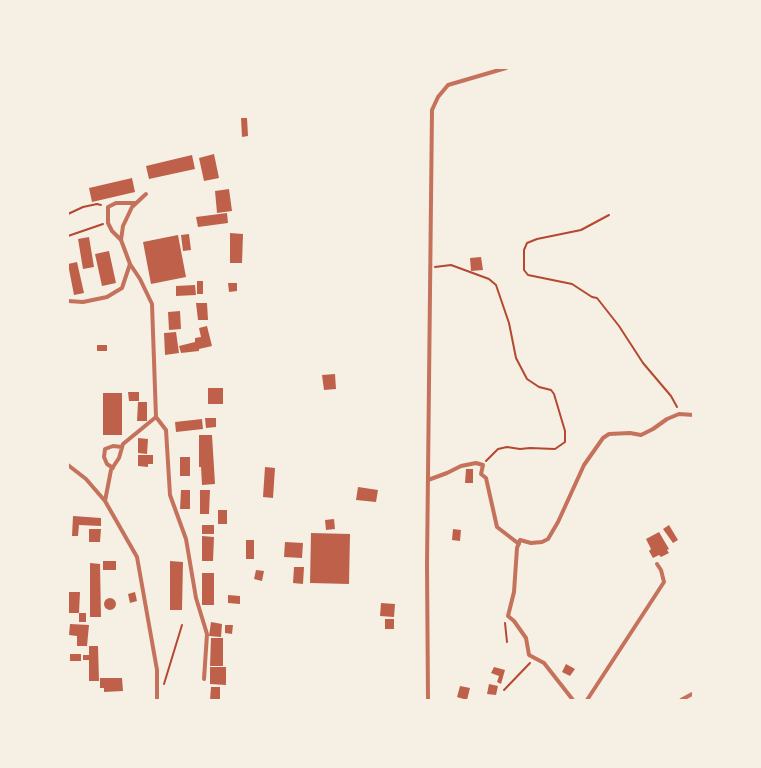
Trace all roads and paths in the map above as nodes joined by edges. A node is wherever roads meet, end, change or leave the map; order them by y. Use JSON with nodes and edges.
{"nodes":[{"id":1,"x":506,"y":68,"type":"edge"},
{"id":2,"x":146,"y":194,"type":"dead end"},
{"id":3,"x":136,"y":203,"type":"junction"},
{"id":4,"x":108,"y":207,"type":"junction"},
{"id":5,"x":68,"y":214,"type":"edge"},
{"id":6,"x":609,"y":215,"type":"dead end"},
{"id":7,"x":108,"y":223,"type":"junction"},
{"id":8,"x":68,"y":236,"type":"edge"},
{"id":9,"x":121,"y":240,"type":"junction"},
{"id":10,"x":130,"y":264,"type":"junction"},
{"id":11,"x":430,"y":269,"type":"junction"},
{"id":12,"x":68,"y":301,"type":"edge"},
{"id":13,"x":680,"y":414,"type":"junction"},
{"id":14,"x":694,"y":415,"type":"edge"},
{"id":15,"x":156,"y":417,"type":"junction"},
{"id":16,"x":122,"y":446,"type":"junction"},
{"id":17,"x":68,"y":465,"type":"edge"},
{"id":18,"x":483,"y":465,"type":"junction"},
{"id":19,"x":113,"y":468,"type":"junction"},
{"id":20,"x":428,"y":480,"type":"junction"},
{"id":21,"x":105,"y":501,"type":"junction"},
{"id":22,"x":518,"y":544,"type":"junction"},
{"id":23,"x":657,"y":564,"type":"dead end"},
{"id":24,"x":508,"y":616,"type":"junction"},
{"id":25,"x":182,"y":625,"type":"dead end"},
{"id":26,"x":507,"y":642,"type":"dead end"},
{"id":27,"x":534,"y":657,"type":"junction"},
{"id":28,"x":204,"y":678,"type":"dead end"},
{"id":29,"x":163,"y":686,"type":"dead end"},
{"id":30,"x":504,"y":690,"type":"dead end"},
{"id":31,"x":694,"y":693,"type":"edge"},
{"id":32,"x":157,"y":700,"type":"edge"},
{"id":33,"x":428,"y":700,"type":"edge"},
{"id":34,"x":573,"y":700,"type":"edge"},
{"id":35,"x":587,"y":700,"type":"edge"},
{"id":36,"x":681,"y":700,"type":"edge"}],
"edges":[{"from":1,"to":11,"type":"street"},
{"from":2,"to":3,"type":"street"},
{"from":3,"to":4,"type":"street"},
{"from":3,"to":9,"type":"street"},
{"from":4,"to":5,"type":"path"},
{"from":4,"to":7,"type":"street"},
{"from":6,"to":13,"type":"path"},
{"from":7,"to":8,"type":"path"},
{"from":7,"to":9,"type":"street"},
{"from":9,"to":10,"type":"street"},
{"from":10,"to":12,"type":"street"},
{"from":10,"to":15,"type":"street"},
{"from":11,"to":18,"type":"path"},
{"from":11,"to":20,"type":"street"},
{"from":13,"to":14,"type":"street"},
{"from":13,"to":22,"type":"street"},
{"from":15,"to":16,"type":"street"},
{"from":15,"to":28,"type":"street"},
{"from":16,"to":19,"type":"street"},
{"from":16,"to":19,"type":"street"},
{"from":17,"to":21,"type":"street"},
{"from":18,"to":20,"type":"street"},
{"from":18,"to":22,"type":"street"},
{"from":19,"to":21,"type":"street"},
{"from":20,"to":33,"type":"street"},
{"from":21,"to":32,"type":"street"},
{"from":22,"to":24,"type":"street"},
{"from":23,"to":35,"type":"street"},
{"from":24,"to":26,"type":"path"},
{"from":24,"to":27,"type":"street"},
{"from":25,"to":29,"type":"path"},
{"from":27,"to":30,"type":"path"},
{"from":27,"to":34,"type":"street"},
{"from":31,"to":36,"type":"street"}]}
